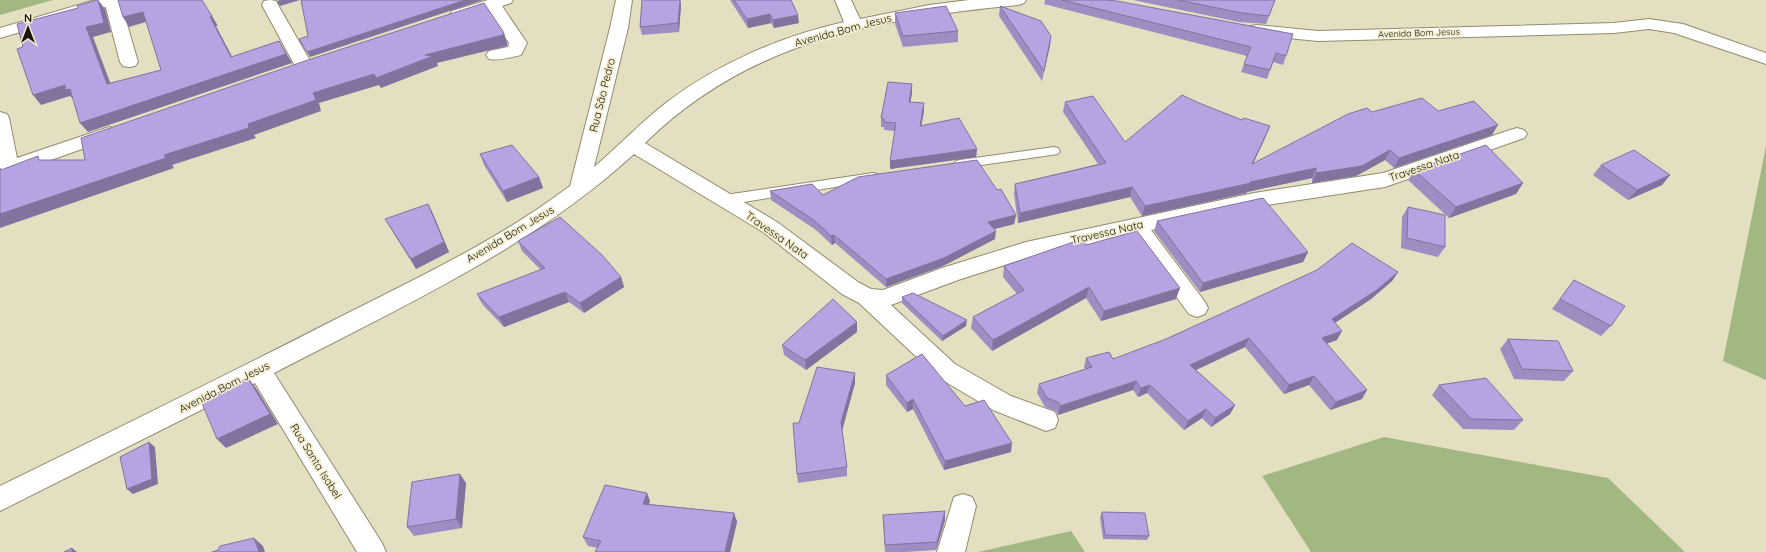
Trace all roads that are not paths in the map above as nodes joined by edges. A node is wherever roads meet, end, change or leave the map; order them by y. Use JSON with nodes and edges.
{"nodes":[{"id":1,"x":112,"y":0,"type":"edge"},
{"id":2,"x":624,"y":0,"type":"edge"},
{"id":3,"x":843,"y":0,"type":"edge"},
{"id":4,"x":1018,"y":0,"type":"edge"},
{"id":5,"x":498,"y":2,"type":"edge"},
{"id":6,"x":270,"y":5,"type":"dead end"},
{"id":7,"x":440,"y":22,"type":"edge"},
{"id":8,"x":854,"y":25,"type":"junction"},
{"id":9,"x":1240,"y":28,"type":"edge"},
{"id":10,"x":0,"y":34,"type":"edge"},
{"id":11,"x":495,"y":55,"type":"dead end"},
{"id":12,"x":1766,"y":59,"type":"edge"},
{"id":13,"x":129,"y":62,"type":"dead end"},
{"id":14,"x":304,"y":66,"type":"edge"},
{"id":15,"x":0,"y":118,"type":"edge"},
{"id":16,"x":127,"y":127,"type":"edge"},
{"id":17,"x":1517,"y":134,"type":"dead end"},
{"id":18,"x":632,"y":144,"type":"junction"},
{"id":19,"x":1054,"y":151,"type":"dead end"},
{"id":20,"x":946,"y":166,"type":"edge"},
{"id":21,"x":5,"y":170,"type":"edge"},
{"id":22,"x":884,"y":175,"type":"edge"},
{"id":23,"x":579,"y":189,"type":"junction"},
{"id":24,"x":725,"y":200,"type":"junction"},
{"id":25,"x":1136,"y":226,"type":"junction"},
{"id":26,"x":867,"y":297,"type":"junction"},
{"id":27,"x":1197,"y":308,"type":"dead end"},
{"id":28,"x":260,"y":370,"type":"junction"},
{"id":29,"x":1046,"y":420,"type":"dead end"},
{"id":30,"x":0,"y":500,"type":"edge"},
{"id":31,"x":963,"y":506,"type":"dead end"},
{"id":32,"x":372,"y":552,"type":"edge"},
{"id":33,"x":951,"y":552,"type":"edge"}],
"edges":[{"from":1,"to":10,"type":"street"},
{"from":1,"to":13,"type":"street"},
{"from":2,"to":23,"type":"street","name":"Rua São Pedro"},
{"from":3,"to":8,"type":"street"},
{"from":4,"to":8,"type":"street","name":"Avenida Bom Jesus"},
{"from":5,"to":7,"type":"street"},
{"from":5,"to":11,"type":"street"},
{"from":6,"to":14,"type":"street"},
{"from":8,"to":18,"type":"street","name":"Avenida Bom Jesus"},
{"from":9,"to":12,"type":"street","name":"Avenida Bom Jesus"},
{"from":15,"to":21,"type":"street"},
{"from":16,"to":21,"type":"street"},
{"from":17,"to":25,"type":"street","name":"Travessa Nata"},
{"from":18,"to":23,"type":"street","name":"Avenida Bom Jesus"},
{"from":18,"to":24,"type":"street","name":"Travessa Nata"},
{"from":19,"to":20,"type":"lane"},
{"from":22,"to":24,"type":"lane","name":"Travessa Nata"},
{"from":23,"to":28,"type":"street","name":"Avenida Bom Jesus"},
{"from":24,"to":26,"type":"street","name":"Travessa Nata"},
{"from":25,"to":26,"type":"street","name":"Travessa Nata"},
{"from":25,"to":27,"type":"street"},
{"from":26,"to":29,"type":"street"},
{"from":28,"to":30,"type":"street","name":"Avenida Bom Jesus"},
{"from":28,"to":32,"type":"street","name":"Rua Santa Isabel"},
{"from":31,"to":33,"type":"street"}]}
